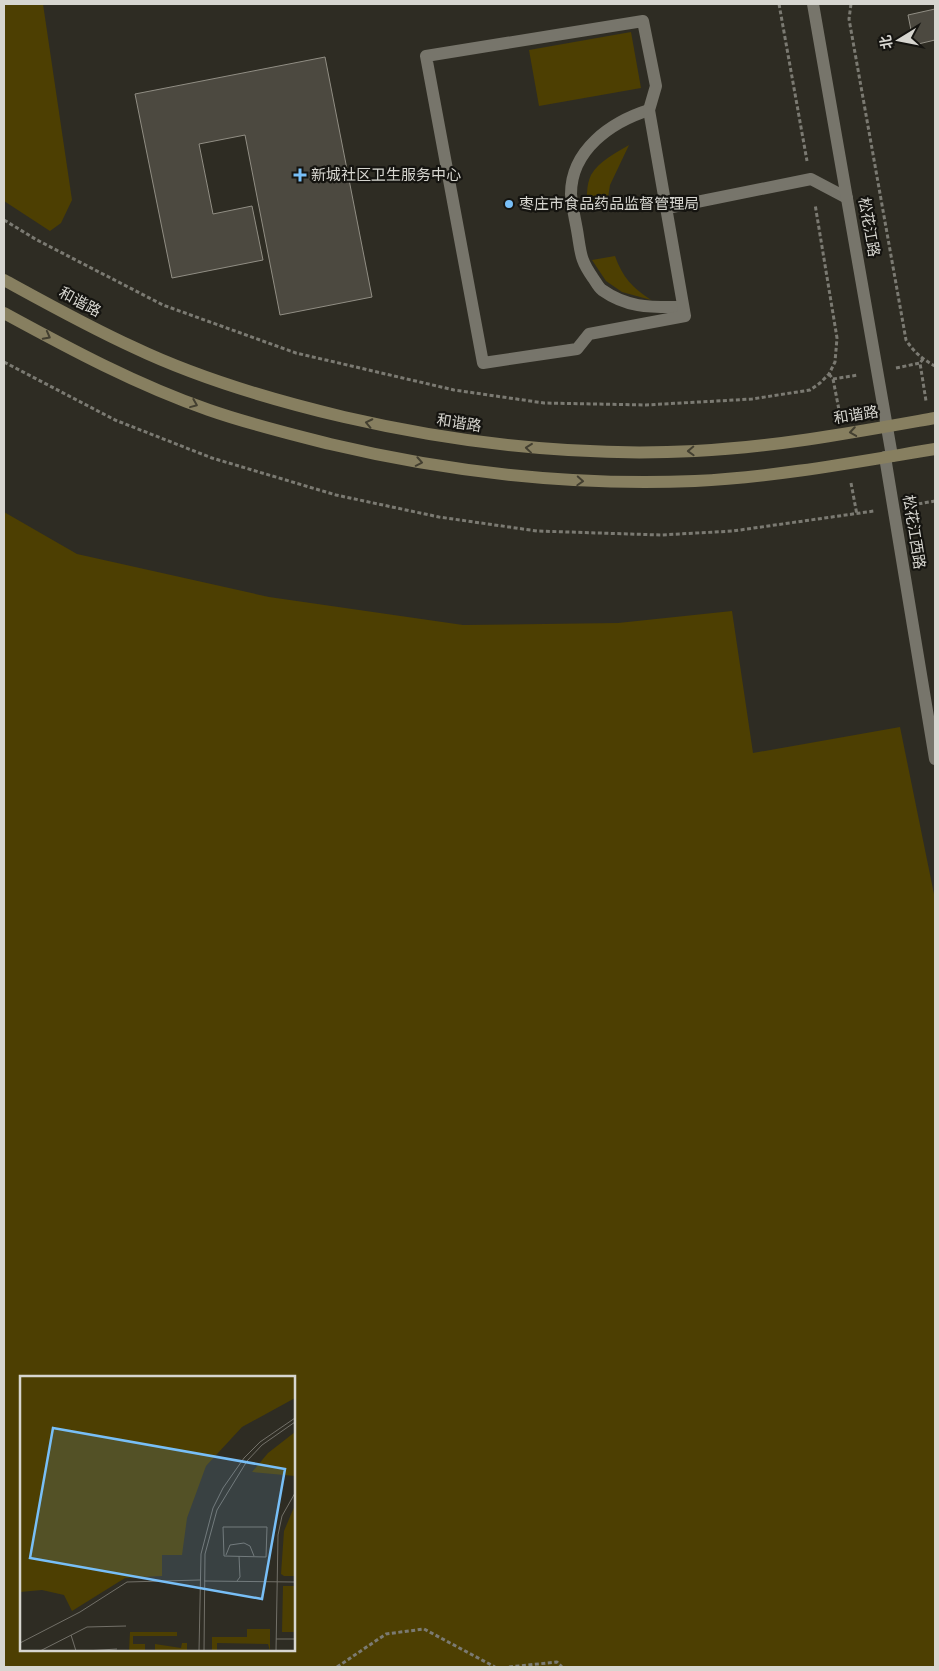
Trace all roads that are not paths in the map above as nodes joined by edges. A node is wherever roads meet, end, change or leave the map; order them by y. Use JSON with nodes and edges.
{"nodes":[{"id":1,"x":813,"y":4,"type":"edge"},
{"id":2,"x":649,"y":110,"type":"junction"},
{"id":3,"x":847,"y":198,"type":"junction"},
{"id":4,"x":667,"y":208,"type":"junction"},
{"id":5,"x":4,"y":280,"type":"edge"},
{"id":6,"x":683,"y":307,"type":"junction"},
{"id":7,"x":4,"y":313,"type":"edge"},
{"id":8,"x":935,"y":418,"type":"edge"},
{"id":9,"x":886,"y":427,"type":"junction"},
{"id":10,"x":935,"y":450,"type":"edge"},
{"id":11,"x":888,"y":457,"type":"junction"},
{"id":12,"x":935,"y":759,"type":"edge"}],
"edges":[{"from":1,"to":3,"type":"street","name":"松花江路"},
{"from":2,"to":4,"type":"street"},
{"from":2,"to":6,"type":"street"},
{"from":2,"to":6,"type":"street"},
{"from":3,"to":4,"type":"street"},
{"from":3,"to":9,"type":"street","name":"松花江路"},
{"from":4,"to":6,"type":"street"},
{"from":9,"to":5,"type":"main road","name":"和谐路","one_way":true},
{"from":7,"to":11,"type":"main road","one_way":true},
{"from":8,"to":9,"type":"main road","name":"和谐路"},
{"from":9,"to":11,"type":"street","name":"松花江路"},
{"from":10,"to":11,"type":"main road"},
{"from":11,"to":12,"type":"street","name":"松花江西路"}]}
